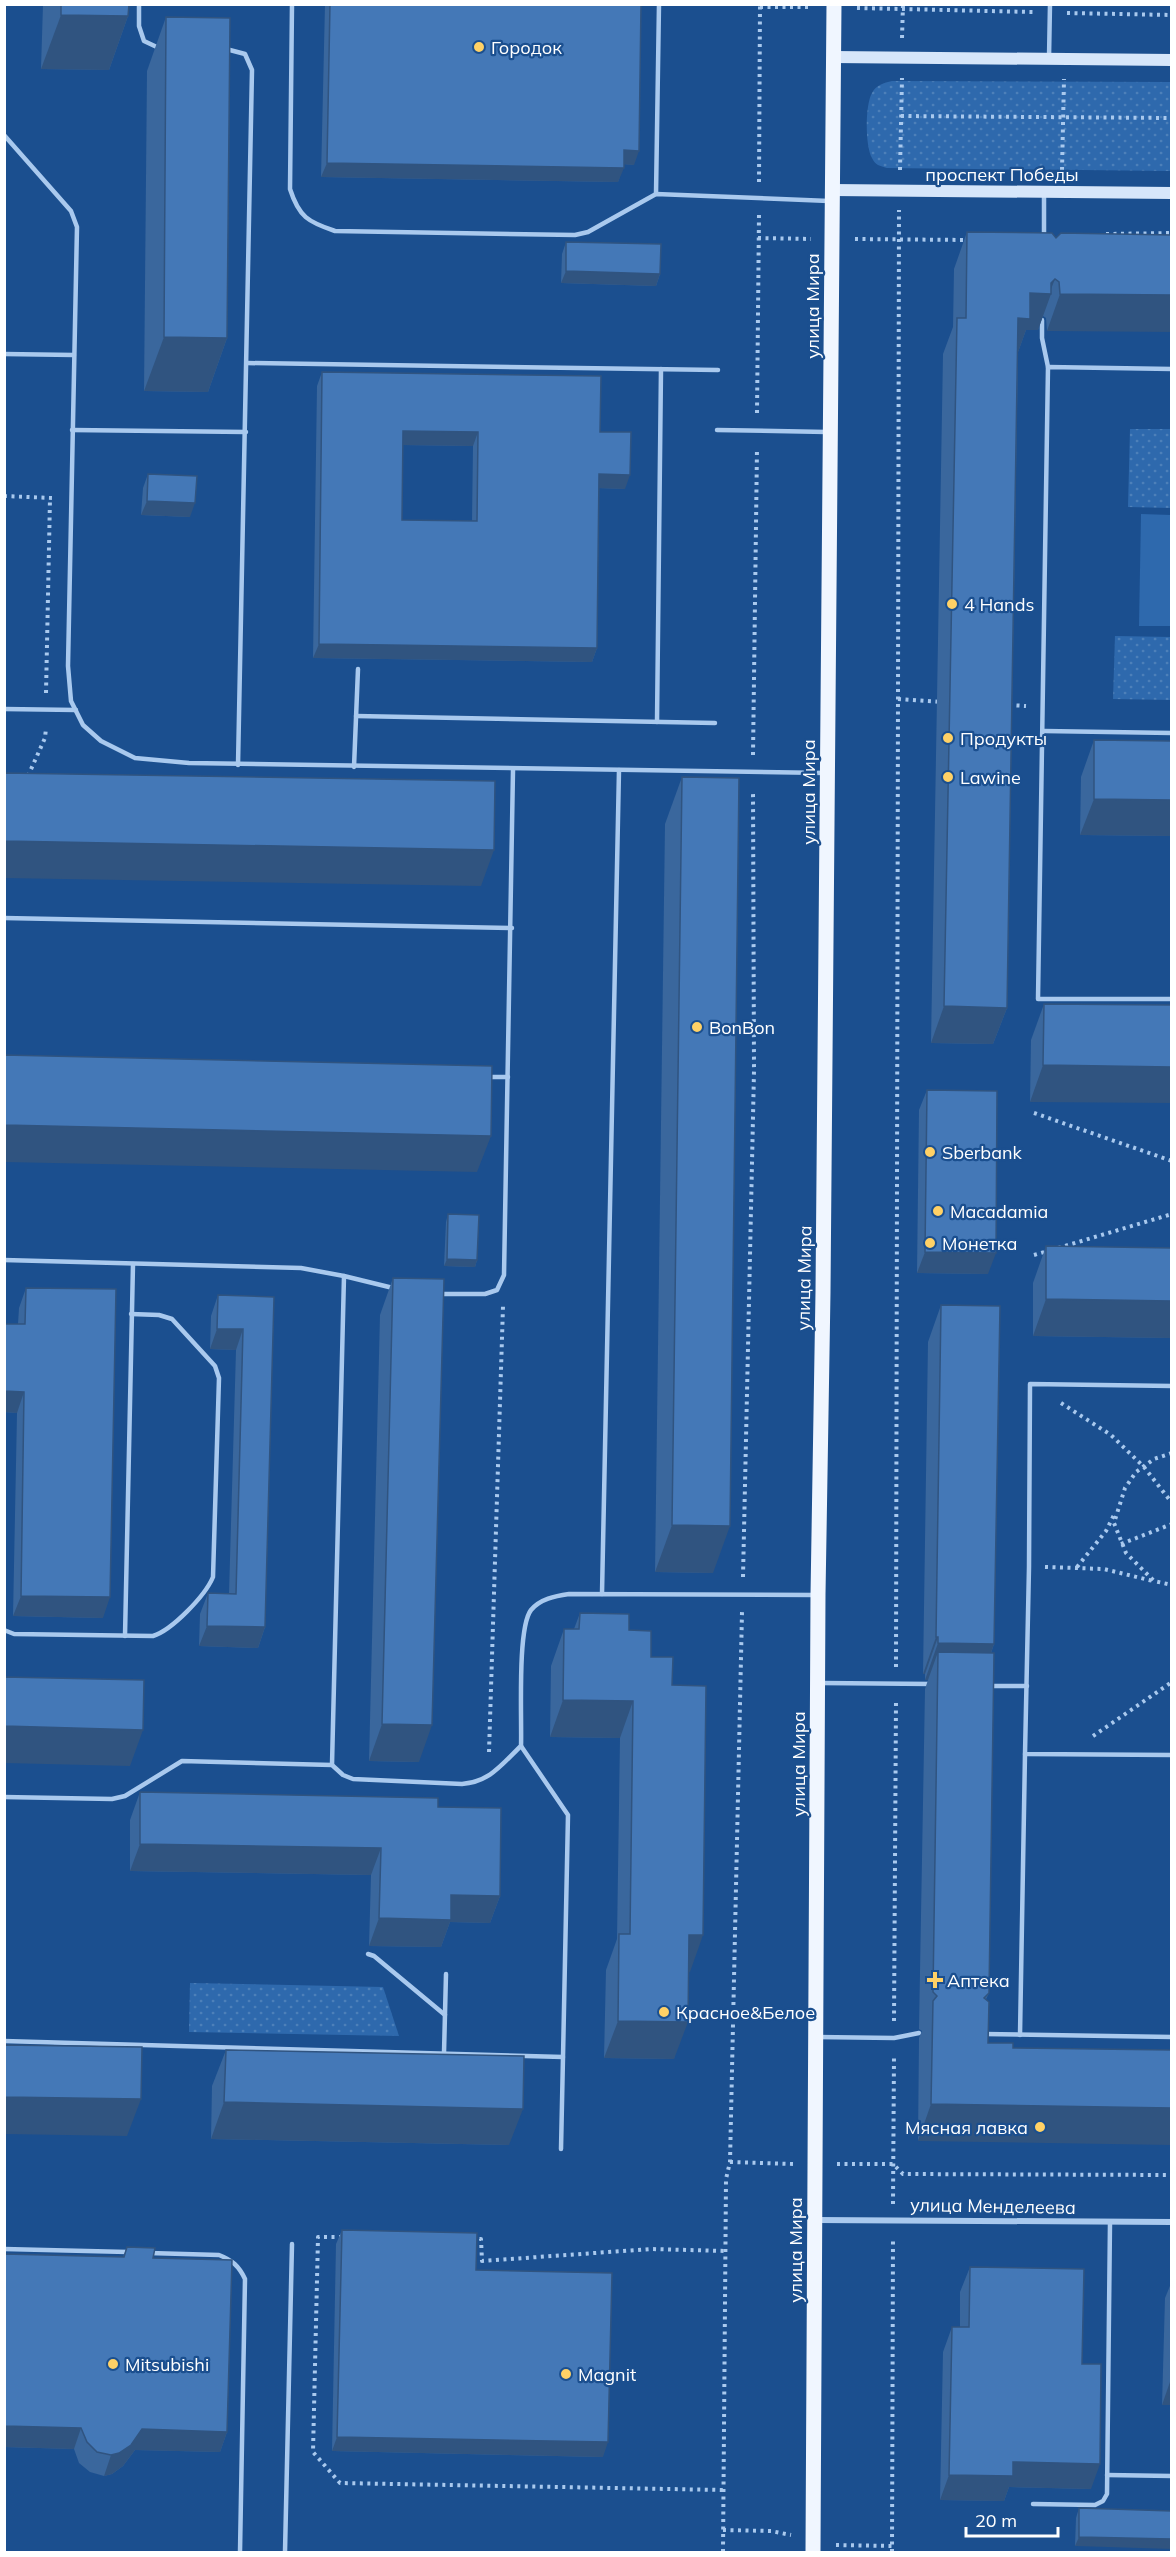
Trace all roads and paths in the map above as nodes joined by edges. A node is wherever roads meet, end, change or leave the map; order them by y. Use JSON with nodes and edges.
{"nodes":[{"id":1,"x":139,"y":4,"type":"edge"},
{"id":2,"x":292,"y":4,"type":"edge"},
{"id":3,"x":659,"y":4,"type":"edge"},
{"id":4,"x":1050,"y":4,"type":"edge"},
{"id":5,"x":760,"y":6,"type":"edge"},
{"id":6,"x":834,"y":6,"type":"edge"},
{"id":7,"x":903,"y":7,"type":"edge"},
{"id":8,"x":1049,"y":12,"type":"junction"},
{"id":9,"x":1066,"y":13,"type":"junction"},
{"id":10,"x":1172,"y":15,"type":"edge"},
{"id":11,"x":171,"y":49,"type":"edge"},
{"id":12,"x":218,"y":49,"type":"edge"},
{"id":13,"x":833,"y":57,"type":"junction"},
{"id":14,"x":902,"y":58,"type":"junction"},
{"id":15,"x":1049,"y":58,"type":"junction"},
{"id":16,"x":1065,"y":59,"type":"junction"},
{"id":17,"x":1172,"y":60,"type":"edge"},
{"id":18,"x":901,"y":116,"type":"junction"},
{"id":19,"x":1063,"y":117,"type":"junction"},
{"id":20,"x":1172,"y":118,"type":"edge"},
{"id":21,"x":4,"y":135,"type":"edge"},
{"id":22,"x":900,"y":191,"type":"junction"},
{"id":23,"x":1044,"y":192,"type":"junction"},
{"id":24,"x":1062,"y":192,"type":"junction"},
{"id":25,"x":1172,"y":193,"type":"edge"},
{"id":26,"x":656,"y":194,"type":"junction"},
{"id":27,"x":832,"y":196,"type":"junction"},
{"id":28,"x":759,"y":200,"type":"junction"},
{"id":29,"x":1172,"y":233,"type":"edge"},
{"id":30,"x":1105,"y":234,"type":"edge"},
{"id":31,"x":758,"y":238,"type":"junction"},
{"id":32,"x":832,"y":239,"type":"junction"},
{"id":33,"x":899,"y":239,"type":"junction"},
{"id":34,"x":968,"y":240,"type":"edge"},
{"id":35,"x":1044,"y":248,"type":"edge"},
{"id":36,"x":1042,"y":320,"type":"edge"},
{"id":37,"x":4,"y":354,"type":"edge"},
{"id":38,"x":74,"y":356,"type":"junction"},
{"id":39,"x":247,"y":363,"type":"junction"},
{"id":40,"x":1048,"y":367,"type":"junction"},
{"id":41,"x":662,"y":369,"type":"junction"},
{"id":42,"x":1172,"y":369,"type":"edge"},
{"id":43,"x":718,"y":370,"type":"dead end"},
{"id":44,"x":72,"y":430,"type":"junction"},
{"id":45,"x":717,"y":430,"type":"dead end"},
{"id":46,"x":757,"y":430,"type":"junction"},
{"id":47,"x":246,"y":432,"type":"junction"},
{"id":48,"x":830,"y":432,"type":"junction"},
{"id":49,"x":4,"y":496,"type":"edge"},
{"id":50,"x":50,"y":498,"type":"junction"},
{"id":51,"x":71,"y":498,"type":"junction"},
{"id":52,"x":358,"y":669,"type":"dead end"},
{"id":53,"x":898,"y":699,"type":"junction"},
{"id":54,"x":944,"y":702,"type":"dead end"},
{"id":55,"x":1003,"y":705,"type":"edge"},
{"id":56,"x":1026,"y":706,"type":"dead end"},
{"id":57,"x":4,"y":709,"type":"edge"},
{"id":58,"x":46,"y":710,"type":"junction"},
{"id":59,"x":76,"y":710,"type":"junction"},
{"id":60,"x":356,"y":717,"type":"junction"},
{"id":61,"x":657,"y":722,"type":"junction"},
{"id":62,"x":715,"y":723,"type":"dead end"},
{"id":63,"x":1044,"y":730,"type":"junction"},
{"id":64,"x":1172,"y":733,"type":"edge"},
{"id":65,"x":238,"y":765,"type":"junction"},
{"id":66,"x":354,"y":767,"type":"junction"},
{"id":67,"x":513,"y":770,"type":"junction"},
{"id":68,"x":619,"y":770,"type":"junction"},
{"id":69,"x":753,"y":772,"type":"junction"},
{"id":70,"x":827,"y":773,"type":"junction"},
{"id":71,"x":27,"y":777,"type":"edge"},
{"id":72,"x":4,"y":918,"type":"edge"},
{"id":73,"x":512,"y":928,"type":"junction"},
{"id":74,"x":1172,"y":999,"type":"edge"},
{"id":75,"x":484,"y":1077,"type":"edge"},
{"id":76,"x":508,"y":1077,"type":"junction"},
{"id":77,"x":1034,"y":1113,"type":"dead end"},
{"id":78,"x":1172,"y":1161,"type":"edge"},
{"id":79,"x":1172,"y":1214,"type":"edge"},
{"id":80,"x":1034,"y":1255,"type":"dead end"},
{"id":81,"x":4,"y":1260,"type":"edge"},
{"id":82,"x":133,"y":1264,"type":"junction"},
{"id":83,"x":344,"y":1275,"type":"junction"},
{"id":84,"x":504,"y":1275,"type":"junction"},
{"id":85,"x":403,"y":1291,"type":"edge"},
{"id":86,"x":433,"y":1294,"type":"edge"},
{"id":87,"x":131,"y":1314,"type":"junction"},
{"id":88,"x":1030,"y":1384,"type":"junction"},
{"id":89,"x":1172,"y":1386,"type":"edge"},
{"id":90,"x":1172,"y":1453,"type":"edge"},
{"id":91,"x":1144,"y":1467,"type":"junction"},
{"id":92,"x":1172,"y":1503,"type":"edge"},
{"id":93,"x":1119,"y":1505,"type":"junction"},
{"id":94,"x":1172,"y":1524,"type":"edge"},
{"id":95,"x":1121,"y":1544,"type":"junction"},
{"id":96,"x":1029,"y":1567,"type":"junction"},
{"id":97,"x":1077,"y":1568,"type":"junction"},
{"id":98,"x":1154,"y":1581,"type":"junction"},
{"id":99,"x":1172,"y":1585,"type":"edge"},
{"id":100,"x":602,"y":1594,"type":"junction"},
{"id":101,"x":743,"y":1594,"type":"junction"},
{"id":102,"x":818,"y":1595,"type":"junction"},
{"id":103,"x":4,"y":1630,"type":"edge"},
{"id":104,"x":125,"y":1636,"type":"junction"},
{"id":105,"x":1172,"y":1682,"type":"edge"},
{"id":106,"x":818,"y":1683,"type":"junction"},
{"id":107,"x":896,"y":1684,"type":"junction"},
{"id":108,"x":944,"y":1685,"type":"edge"},
{"id":109,"x":979,"y":1685,"type":"edge"},
{"id":110,"x":1027,"y":1686,"type":"junction"},
{"id":111,"x":521,"y":1746,"type":"junction"},
{"id":112,"x":1025,"y":1754,"type":"junction"},
{"id":113,"x":1066,"y":1754,"type":"junction"},
{"id":114,"x":1172,"y":1755,"type":"edge"},
{"id":115,"x":332,"y":1765,"type":"junction"},
{"id":116,"x":489,"y":1776,"type":"junction"},
{"id":117,"x":4,"y":1797,"type":"edge"},
{"id":118,"x":368,"y":1954,"type":"dead end"},
{"id":119,"x":446,"y":1974,"type":"dead end"},
{"id":120,"x":445,"y":2015,"type":"junction"},
{"id":121,"x":919,"y":2033,"type":"dead end"},
{"id":122,"x":975,"y":2034,"type":"edge"},
{"id":123,"x":1020,"y":2036,"type":"junction"},
{"id":124,"x":816,"y":2037,"type":"junction"},
{"id":125,"x":1172,"y":2037,"type":"edge"},
{"id":126,"x":894,"y":2038,"type":"junction"},
{"id":127,"x":4,"y":2041,"type":"edge"},
{"id":128,"x":444,"y":2053,"type":"junction"},
{"id":129,"x":563,"y":2057,"type":"junction"},
{"id":130,"x":561,"y":2149,"type":"dead end"},
{"id":131,"x":903,"y":2174,"type":"dead end"},
{"id":132,"x":1172,"y":2175,"type":"edge"},
{"id":133,"x":815,"y":2220,"type":"junction"},
{"id":134,"x":893,"y":2220,"type":"junction"},
{"id":135,"x":1110,"y":2222,"type":"junction"},
{"id":136,"x":1172,"y":2222,"type":"edge"},
{"id":137,"x":353,"y":2237,"type":"edge"},
{"id":138,"x":469,"y":2239,"type":"edge"},
{"id":139,"x":292,"y":2244,"type":"dead end"},
{"id":140,"x":4,"y":2249,"type":"edge"},
{"id":141,"x":726,"y":2251,"type":"junction"},
{"id":142,"x":135,"y":2252,"type":"edge"},
{"id":143,"x":147,"y":2253,"type":"edge"},
{"id":144,"x":1107,"y":2475,"type":"junction"},
{"id":145,"x":1172,"y":2476,"type":"edge"},
{"id":146,"x":723,"y":2490,"type":"junction"},
{"id":147,"x":1033,"y":2504,"type":"dead end"},
{"id":148,"x":240,"y":2553,"type":"edge"},
{"id":149,"x":285,"y":2553,"type":"edge"},
{"id":150,"x":723,"y":2553,"type":"edge"},
{"id":151,"x":813,"y":2553,"type":"edge"},
{"id":152,"x":892,"y":2553,"type":"edge"}],
"edges":[{"from":1,"to":11,"type":"lane"},
{"from":2,"to":26,"type":"lane"},
{"from":3,"to":26,"type":"lane"},
{"from":4,"to":8,"type":"lane"},
{"from":5,"to":6,"type":"path"},
{"from":5,"to":28,"type":"path"},
{"from":6,"to":7,"type":"path"},
{"from":6,"to":13,"type":"main road","name":"улица Мира"},
{"from":7,"to":8,"type":"path"},
{"from":7,"to":14,"type":"path"},
{"from":8,"to":9,"type":"path"},
{"from":8,"to":15,"type":"lane"},
{"from":9,"to":10,"type":"path"},
{"from":9,"to":16,"type":"path"},
{"from":12,"to":39,"type":"lane"},
{"from":13,"to":14,"type":"main road"},
{"from":13,"to":27,"type":"main road","name":"улица Мира"},
{"from":14,"to":15,"type":"main road"},
{"from":14,"to":18,"type":"path"},
{"from":15,"to":16,"type":"main road"},
{"from":16,"to":17,"type":"main road"},
{"from":16,"to":19,"type":"path"},
{"from":18,"to":19,"type":"path"},
{"from":18,"to":22,"type":"path"},
{"from":19,"to":20,"type":"path"},
{"from":19,"to":24,"type":"path"},
{"from":21,"to":38,"type":"lane"},
{"from":22,"to":23,"type":"main road","name":"проспект Победы"},
{"from":22,"to":27,"type":"main road","name":"проспект Победы"},
{"from":22,"to":33,"type":"path"},
{"from":23,"to":24,"type":"main road","name":"проспект Победы"},
{"from":23,"to":35,"type":"lane"},
{"from":24,"to":25,"type":"main road","name":"проспект Победы"},
{"from":26,"to":28,"type":"lane"},
{"from":27,"to":28,"type":"lane"},
{"from":27,"to":32,"type":"main road","name":"улица Мира"},
{"from":28,"to":31,"type":"path"},
{"from":29,"to":30,"type":"path"},
{"from":31,"to":32,"type":"path"},
{"from":31,"to":46,"type":"path"},
{"from":32,"to":33,"type":"path"},
{"from":32,"to":48,"type":"main road","name":"улица Мира"},
{"from":33,"to":34,"type":"path"},
{"from":33,"to":53,"type":"path"},
{"from":36,"to":40,"type":"lane"},
{"from":37,"to":38,"type":"lane"},
{"from":38,"to":44,"type":"lane"},
{"from":39,"to":41,"type":"lane"},
{"from":39,"to":47,"type":"lane"},
{"from":40,"to":42,"type":"lane"},
{"from":40,"to":63,"type":"lane"},
{"from":41,"to":43,"type":"lane"},
{"from":41,"to":61,"type":"lane"},
{"from":44,"to":47,"type":"lane"},
{"from":44,"to":51,"type":"lane"},
{"from":45,"to":46,"type":"lane"},
{"from":46,"to":48,"type":"lane"},
{"from":46,"to":69,"type":"path"},
{"from":47,"to":65,"type":"lane"},
{"from":48,"to":70,"type":"main road","name":"улица Мира"},
{"from":49,"to":50,"type":"path"},
{"from":50,"to":51,"type":"path"},
{"from":50,"to":58,"type":"path"},
{"from":51,"to":59,"type":"lane"},
{"from":52,"to":60,"type":"lane"},
{"from":53,"to":54,"type":"path"},
{"from":53,"to":107,"type":"path"},
{"from":55,"to":56,"type":"path"},
{"from":57,"to":58,"type":"lane"},
{"from":58,"to":59,"type":"lane"},
{"from":58,"to":71,"type":"path"},
{"from":59,"to":65,"type":"lane"},
{"from":60,"to":61,"type":"lane"},
{"from":60,"to":66,"type":"lane"},
{"from":61,"to":62,"type":"lane"},
{"from":63,"to":64,"type":"lane"},
{"from":63,"to":74,"type":"lane"},
{"from":65,"to":66,"type":"lane"},
{"from":66,"to":67,"type":"lane"},
{"from":67,"to":68,"type":"lane"},
{"from":67,"to":73,"type":"lane"},
{"from":68,"to":69,"type":"lane"},
{"from":68,"to":100,"type":"lane"},
{"from":69,"to":70,"type":"lane"},
{"from":69,"to":101,"type":"path"},
{"from":70,"to":102,"type":"main road","name":"улица Мира"},
{"from":72,"to":73,"type":"lane"},
{"from":73,"to":76,"type":"lane"},
{"from":75,"to":76,"type":"lane"},
{"from":76,"to":84,"type":"lane"},
{"from":77,"to":78,"type":"path"},
{"from":79,"to":80,"type":"path"},
{"from":81,"to":82,"type":"lane"},
{"from":82,"to":83,"type":"lane"},
{"from":82,"to":87,"type":"lane"},
{"from":83,"to":85,"type":"lane"},
{"from":83,"to":115,"type":"lane"},
{"from":84,"to":86,"type":"lane"},
{"from":84,"to":116,"type":"path"},
{"from":87,"to":104,"type":"lane"},
{"from":87,"to":104,"type":"lane"},
{"from":88,"to":89,"type":"lane"},
{"from":88,"to":91,"type":"path"},
{"from":88,"to":96,"type":"lane"},
{"from":90,"to":91,"type":"path"},
{"from":91,"to":92,"type":"path"},
{"from":91,"to":93,"type":"path"},
{"from":93,"to":95,"type":"path"},
{"from":93,"to":97,"type":"path"},
{"from":94,"to":95,"type":"path"},
{"from":95,"to":98,"type":"path"},
{"from":96,"to":97,"type":"path"},
{"from":96,"to":110,"type":"lane"},
{"from":97,"to":98,"type":"path"},
{"from":98,"to":99,"type":"path"},
{"from":100,"to":101,"type":"lane"},
{"from":100,"to":111,"type":"lane"},
{"from":101,"to":102,"type":"lane"},
{"from":101,"to":141,"type":"path"},
{"from":102,"to":106,"type":"main road","name":"улица Мира"},
{"from":103,"to":104,"type":"lane"},
{"from":105,"to":113,"type":"path"},
{"from":106,"to":107,"type":"lane"},
{"from":106,"to":124,"type":"main road","name":"улица Мира"},
{"from":107,"to":108,"type":"lane"},
{"from":107,"to":126,"type":"path"},
{"from":109,"to":110,"type":"lane"},
{"from":110,"to":112,"type":"lane"},
{"from":111,"to":116,"type":"lane"},
{"from":111,"to":129,"type":"lane"},
{"from":112,"to":113,"type":"lane"},
{"from":112,"to":123,"type":"lane"},
{"from":113,"to":114,"type":"lane"},
{"from":115,"to":116,"type":"lane"},
{"from":115,"to":117,"type":"lane"},
{"from":118,"to":120,"type":"lane"},
{"from":119,"to":120,"type":"lane"},
{"from":120,"to":128,"type":"lane"},
{"from":121,"to":126,"type":"lane"},
{"from":122,"to":123,"type":"lane"},
{"from":123,"to":125,"type":"lane"},
{"from":124,"to":126,"type":"lane"},
{"from":124,"to":133,"type":"main road","name":"улица Мира"},
{"from":126,"to":134,"type":"path"},
{"from":127,"to":128,"type":"lane"},
{"from":128,"to":129,"type":"lane"},
{"from":129,"to":130,"type":"lane"},
{"from":131,"to":132,"type":"path"},
{"from":133,"to":134,"type":"street","name":"улица Менделеева"},
{"from":133,"to":151,"type":"main road","name":"улица Мира"},
{"from":134,"to":135,"type":"street","name":"улица Менделеева"},
{"from":134,"to":152,"type":"path"},
{"from":135,"to":136,"type":"street","name":"улица Менделеева"},
{"from":135,"to":144,"type":"lane"},
{"from":137,"to":146,"type":"path"},
{"from":138,"to":141,"type":"path"},
{"from":139,"to":149,"type":"lane"},
{"from":140,"to":142,"type":"lane"},
{"from":141,"to":146,"type":"path"},
{"from":143,"to":148,"type":"lane"},
{"from":144,"to":145,"type":"lane"},
{"from":144,"to":147,"type":"lane"},
{"from":146,"to":150,"type":"path"}]}
